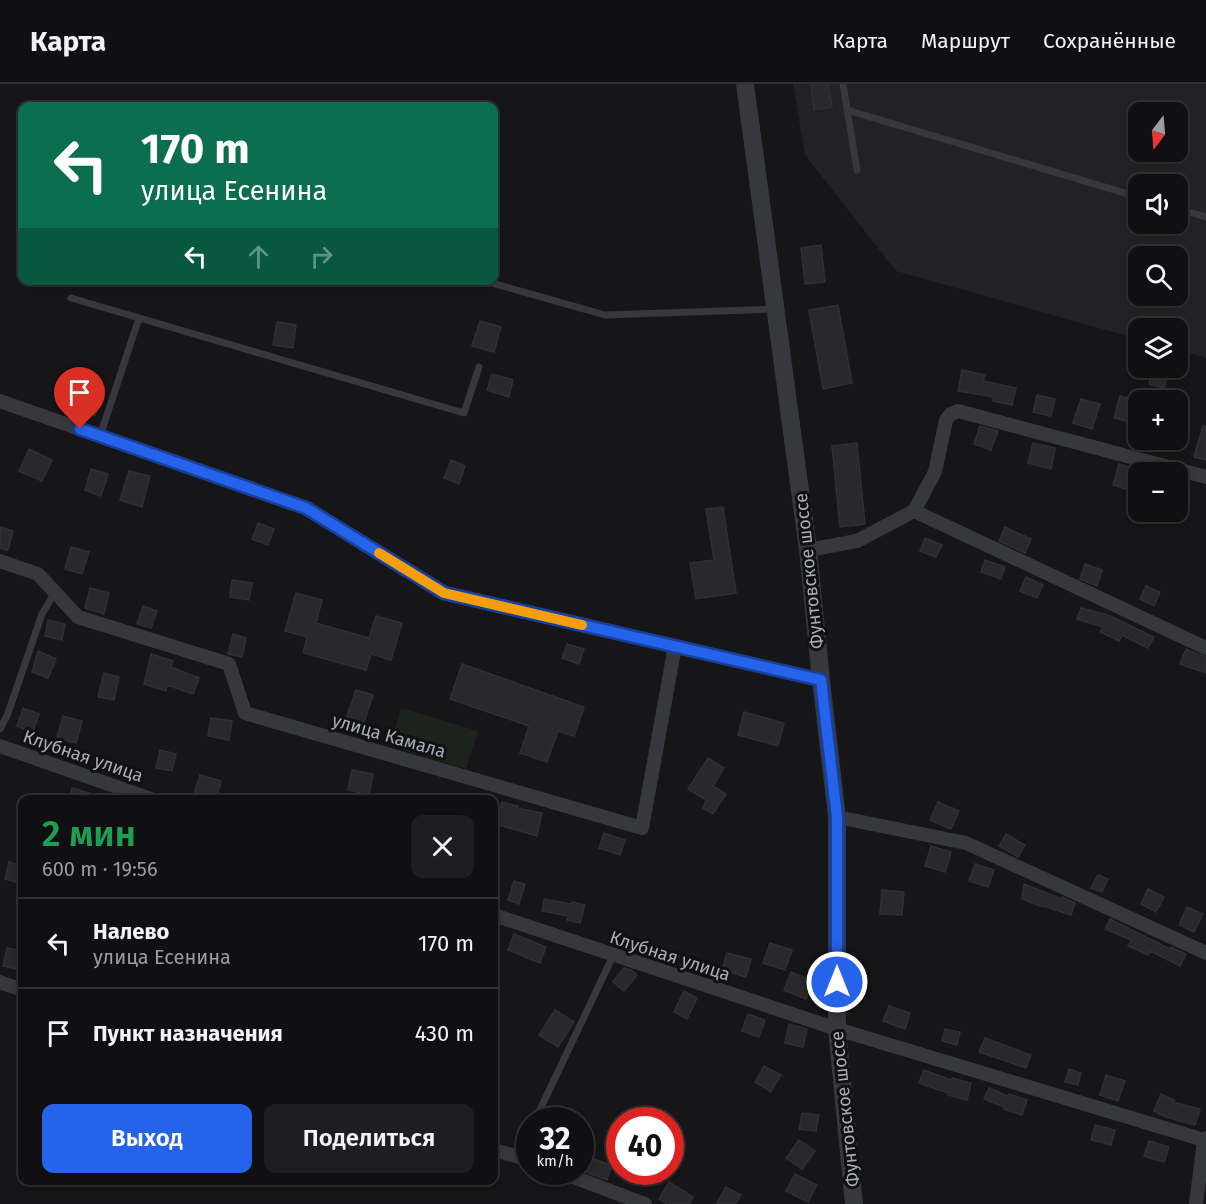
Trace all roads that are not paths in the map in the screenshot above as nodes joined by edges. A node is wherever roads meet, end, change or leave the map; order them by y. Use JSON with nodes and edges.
{"nodes":[{"id":1,"x":745,"y":84,"type":"edge"},
{"id":2,"x":843,"y":84,"type":"edge"},
{"id":3,"x":848,"y":110,"type":"junction"},
{"id":4,"x":857,"y":170,"type":"dead end"},
{"id":5,"x":1128,"y":194,"type":"edge"},
{"id":6,"x":1188,"y":212,"type":"edge"},
{"id":7,"x":1206,"y":217,"type":"edge"},
{"id":8,"x":498,"y":285,"type":"edge"},
{"id":9,"x":71,"y":298,"type":"dead end"},
{"id":10,"x":775,"y":309,"type":"junction"},
{"id":11,"x":139,"y":318,"type":"junction"},
{"id":12,"x":479,"y":367,"type":"dead end"},
{"id":13,"x":0,"y":401,"type":"edge"},
{"id":14,"x":100,"y":436,"type":"junction"},
{"id":15,"x":1206,"y":477,"type":"edge"},
{"id":16,"x":914,"y":511,"type":"junction"},
{"id":17,"x":808,"y":550,"type":"junction"},
{"id":18,"x":0,"y":561,"type":"edge"},
{"id":19,"x":55,"y":592,"type":"junction"},
{"id":20,"x":675,"y":646,"type":"junction"},
{"id":21,"x":1206,"y":648,"type":"edge"},
{"id":22,"x":821,"y":680,"type":"junction"},
{"id":23,"x":0,"y":729,"type":"edge"},
{"id":24,"x":0,"y":746,"type":"edge"},
{"id":25,"x":140,"y":795,"type":"edge"},
{"id":26,"x":837,"y":817,"type":"junction"},
{"id":27,"x":498,"y":916,"type":"edge"},
{"id":28,"x":1206,"y":952,"type":"edge"},
{"id":29,"x":613,"y":956,"type":"junction"},
{"id":30,"x":0,"y":982,"type":"edge"},
{"id":31,"x":18,"y":989,"type":"edge"},
{"id":32,"x":837,"y":1029,"type":"junction"},
{"id":33,"x":541,"y":1107,"type":"edge"},
{"id":34,"x":1205,"y":1139,"type":"edge"},
{"id":35,"x":498,"y":1151,"type":"edge"},
{"id":36,"x":516,"y":1156,"type":"edge"},
{"id":37,"x":594,"y":1185,"type":"edge"},
{"id":38,"x":645,"y":1204,"type":"edge"},
{"id":39,"x":854,"y":1204,"type":"edge"},
{"id":40,"x":1196,"y":1204,"type":"edge"}],
"edges":[{"from":1,"to":10,"type":"street","name":"Фунтовское шоссе"},
{"from":2,"to":3,"type":"lane"},
{"from":3,"to":4,"type":"lane"},
{"from":3,"to":5,"type":"lane"},
{"from":6,"to":7,"type":"lane"},
{"from":8,"to":10,"type":"lane"},
{"from":9,"to":11,"type":"lane"},
{"from":10,"to":17,"type":"street","name":"Фунтовское шоссе"},
{"from":11,"to":12,"type":"lane"},
{"from":11,"to":14,"type":"lane"},
{"from":13,"to":14,"type":"street"},
{"from":14,"to":20,"type":"street"},
{"from":15,"to":16,"type":"street"},
{"from":16,"to":17,"type":"street"},
{"from":16,"to":21,"type":"street"},
{"from":17,"to":22,"type":"street","name":"Фунтовское шоссе"},
{"from":18,"to":19,"type":"street","name":"улица Камала"},
{"from":19,"to":20,"type":"street","name":"улица Камала"},
{"from":19,"to":23,"type":"lane"},
{"from":20,"to":22,"type":"street"},
{"from":22,"to":26,"type":"street","name":"Фунтовское шоссе"},
{"from":24,"to":25,"type":"street","name":"Клубная улица"},
{"from":26,"to":28,"type":"street"},
{"from":26,"to":32,"type":"street","name":"Фунтовское шоссе"},
{"from":27,"to":29,"type":"street","name":"Клубная улица"},
{"from":29,"to":32,"type":"street","name":"Клубная улица"},
{"from":29,"to":33,"type":"lane"},
{"from":30,"to":31,"type":"street"},
{"from":32,"to":34,"type":"street","name":"Клубная улица"},
{"from":32,"to":39,"type":"street","name":"Фунтовское шоссе"},
{"from":34,"to":40,"type":"street"},
{"from":35,"to":36,"type":"street"},
{"from":37,"to":38,"type":"street"}]}
